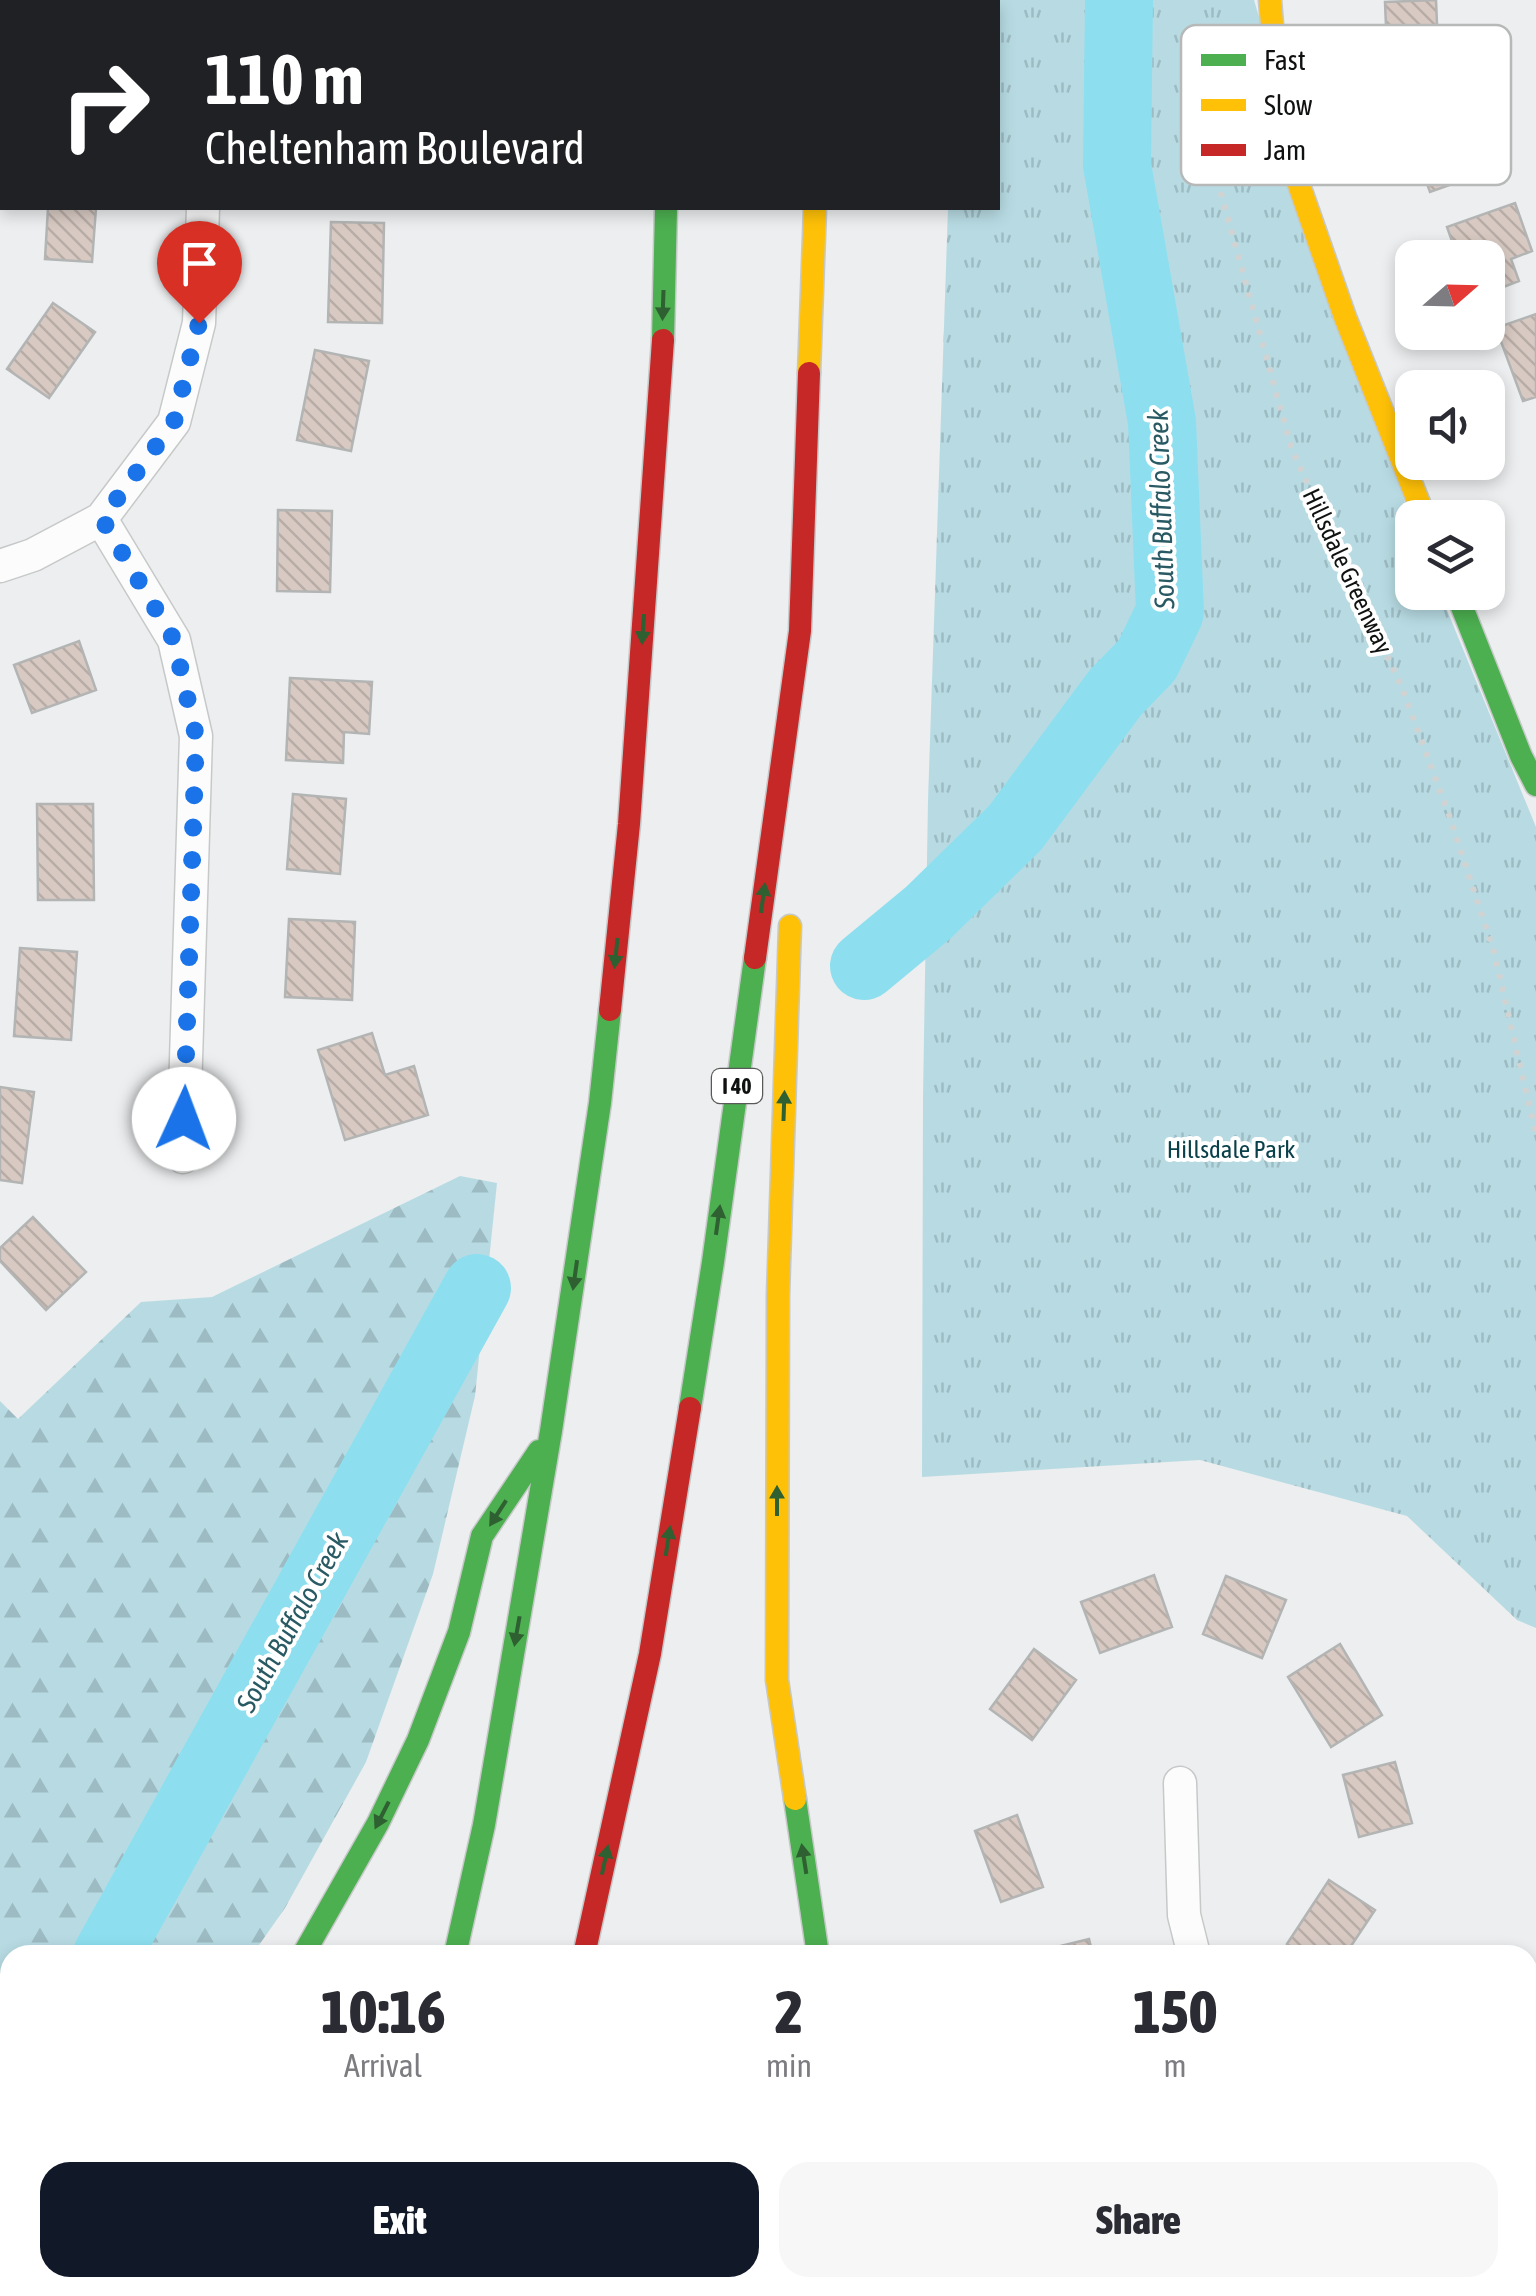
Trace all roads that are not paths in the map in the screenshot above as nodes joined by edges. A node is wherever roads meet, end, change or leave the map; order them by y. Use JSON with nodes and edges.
{"nodes":[{"id":1,"x":1270,"y":0,"type":"edge"},
{"id":2,"x":1272,"y":25,"type":"edge"},
{"id":3,"x":1299,"y":185,"type":"edge"},
{"id":4,"x":203,"y":210,"type":"edge"},
{"id":5,"x":666,"y":210,"type":"edge"},
{"id":6,"x":815,"y":210,"type":"edge"},
{"id":7,"x":1419,"y":500,"type":"edge"},
{"id":8,"x":102,"y":519,"type":"junction"},
{"id":9,"x":0,"y":566,"type":"edge"},
{"id":10,"x":1463,"y":610,"type":"edge"},
{"id":11,"x":800,"y":631,"type":"junction"},
{"id":12,"x":1536,"y":785,"type":"edge"},
{"id":13,"x":793,"y":846,"type":"dead end"},
{"id":14,"x":791,"y":905,"type":"dead end"},
{"id":15,"x":182,"y":1157,"type":"dead end"},
{"id":16,"x":551,"y":1431,"type":"junction"},
{"id":17,"x":1180,"y":1783,"type":"dead end"},
{"id":18,"x":308,"y":1945,"type":"edge"},
{"id":19,"x":456,"y":1945,"type":"edge"},
{"id":20,"x":586,"y":1945,"type":"edge"},
{"id":21,"x":817,"y":1945,"type":"edge"},
{"id":22,"x":1192,"y":1945,"type":"edge"}],
"edges":[{"from":1,"to":2,"type":"main road"},
{"from":3,"to":7,"type":"main road"},
{"from":4,"to":8,"type":"street"},
{"from":5,"to":16,"type":"main road","one_way":true},
{"from":6,"to":11,"type":"main road","number":"I 40"},
{"from":8,"to":9,"type":"street"},
{"from":8,"to":15,"type":"street"},
{"from":10,"to":12,"type":"main road"},
{"from":11,"to":13,"type":"main road"},
{"from":20,"to":11,"type":"main road","number":"I 40","one_way":true},
{"from":21,"to":14,"type":"main road","one_way":true},
{"from":16,"to":18,"type":"main road","one_way":true},
{"from":16,"to":19,"type":"main road","one_way":true},
{"from":17,"to":22,"type":"street"}]}
